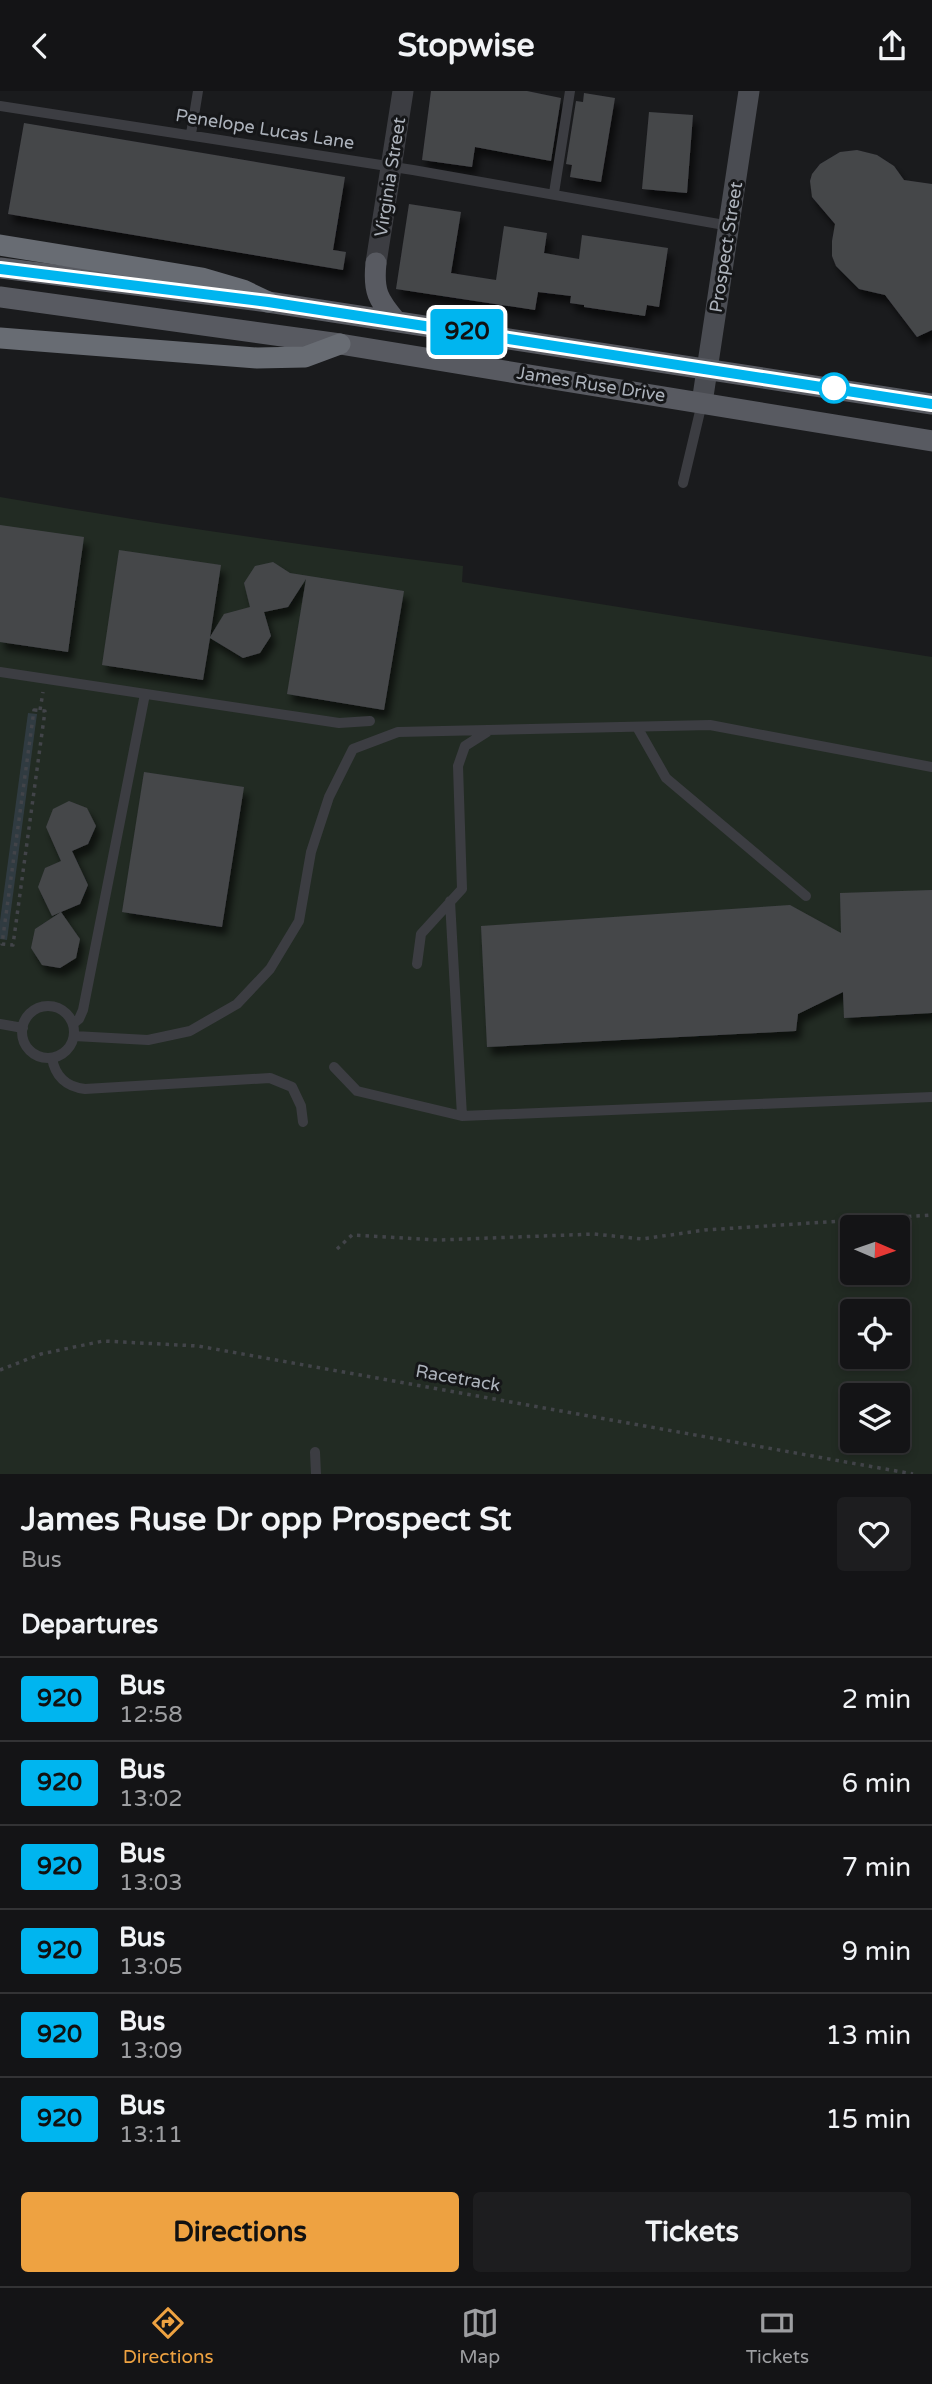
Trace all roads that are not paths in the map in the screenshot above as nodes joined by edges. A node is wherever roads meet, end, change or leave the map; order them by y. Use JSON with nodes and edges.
{"nodes":[{"id":1,"x":198,"y":91,"type":"edge"},
{"id":2,"x":403,"y":91,"type":"edge"},
{"id":3,"x":570,"y":91,"type":"edge"},
{"id":4,"x":749,"y":91,"type":"edge"},
{"id":5,"x":0,"y":106,"type":"edge"},
{"id":6,"x":191,"y":134,"type":"junction"},
{"id":7,"x":392,"y":166,"type":"junction"},
{"id":8,"x":554,"y":193,"type":"junction"},
{"id":9,"x":730,"y":226,"type":"junction"},
{"id":10,"x":0,"y":245,"type":"edge"},
{"id":11,"x":376,"y":263,"type":"joint"},
{"id":12,"x":0,"y":268,"type":"edge"},
{"id":13,"x":0,"y":296,"type":"edge"},
{"id":14,"x":268,"y":302,"type":"junction"},
{"id":15,"x":396,"y":321,"type":"junction"},
{"id":16,"x":0,"y":338,"type":"edge"},
{"id":17,"x":340,"y":344,"type":"junction"},
{"id":18,"x":707,"y":368,"type":"junction"},
{"id":19,"x":702,"y":403,"type":"junction"},
{"id":20,"x":932,"y":404,"type":"edge"},
{"id":21,"x":932,"y":440,"type":"edge"},
{"id":22,"x":683,"y":483,"type":"dead end"},
{"id":23,"x":0,"y":672,"type":"edge"},
{"id":24,"x":145,"y":694,"type":"junction"},
{"id":25,"x":370,"y":721,"type":"dead end"},
{"id":26,"x":637,"y":727,"type":"junction"},
{"id":27,"x":490,"y":731,"type":"junction"},
{"id":28,"x":932,"y":767,"type":"edge"},
{"id":29,"x":806,"y":896,"type":"dead end"},
{"id":30,"x":450,"y":901,"type":"junction"},
{"id":31,"x":417,"y":964,"type":"dead end"},
{"id":32,"x":0,"y":1024,"type":"edge"},
{"id":33,"x":23,"y":1028,"type":"junction"},
{"id":34,"x":73,"y":1030,"type":"junction"},
{"id":35,"x":52,"y":1058,"type":"junction"},
{"id":36,"x":334,"y":1067,"type":"dead end"},
{"id":37,"x":932,"y":1097,"type":"edge"},
{"id":38,"x":462,"y":1116,"type":"junction"},
{"id":39,"x":303,"y":1122,"type":"dead end"},
{"id":40,"x":315,"y":1452,"type":"dead end"},
{"id":41,"x":316,"y":1474,"type":"edge"}],
"edges":[{"from":1,"to":6,"type":"lane"},
{"from":2,"to":7,"type":"street","name":"Virginia Street"},
{"from":3,"to":8,"type":"lane"},
{"from":4,"to":9,"type":"street","name":"Prospect Street"},
{"from":5,"to":6,"type":"lane","name":"Penelope Lucas Lane"},
{"from":6,"to":7,"type":"lane","name":"Penelope Lucas Lane"},
{"from":7,"to":8,"type":"lane","name":"Penelope Lucas Lane"},
{"from":7,"to":11,"type":"street","name":"Virginia Street"},
{"from":8,"to":9,"type":"lane","name":"Penelope Lucas Lane"},
{"from":9,"to":18,"type":"street","name":"Prospect Street"},
{"from":10,"to":14,"type":"highway"},
{"from":11,"to":15,"type":"main road"},
{"from":12,"to":14,"type":"main road","name":"James Ruse Drive"},
{"from":13,"to":17,"type":"main road","name":"James Ruse Drive"},
{"from":14,"to":15,"type":"main road","name":"James Ruse Drive"},
{"from":15,"to":18,"type":"main road","name":"James Ruse Drive"},
{"from":16,"to":17,"type":"highway"},
{"from":17,"to":19,"type":"main road","name":"James Ruse Drive"},
{"from":18,"to":19,"type":"street","name":"Prospect Street"},
{"from":18,"to":20,"type":"main road","name":"James Ruse Drive"},
{"from":19,"to":21,"type":"main road","name":"James Ruse Drive"},
{"from":19,"to":22,"type":"lane"},
{"from":23,"to":24,"type":"lane"},
{"from":24,"to":25,"type":"lane"},
{"from":24,"to":34,"type":"lane"},
{"from":26,"to":27,"type":"lane"},
{"from":26,"to":28,"type":"lane"},
{"from":26,"to":29,"type":"lane"},
{"from":27,"to":30,"type":"lane"},
{"from":27,"to":34,"type":"lane"},
{"from":30,"to":31,"type":"lane"},
{"from":30,"to":38,"type":"lane"},
{"from":32,"to":33,"type":"lane"},
{"from":33,"to":34,"type":"lane"},
{"from":33,"to":35,"type":"lane"},
{"from":34,"to":35,"type":"lane"},
{"from":35,"to":39,"type":"lane"},
{"from":36,"to":38,"type":"lane"},
{"from":37,"to":38,"type":"lane"},
{"from":40,"to":41,"type":"lane"}]}
